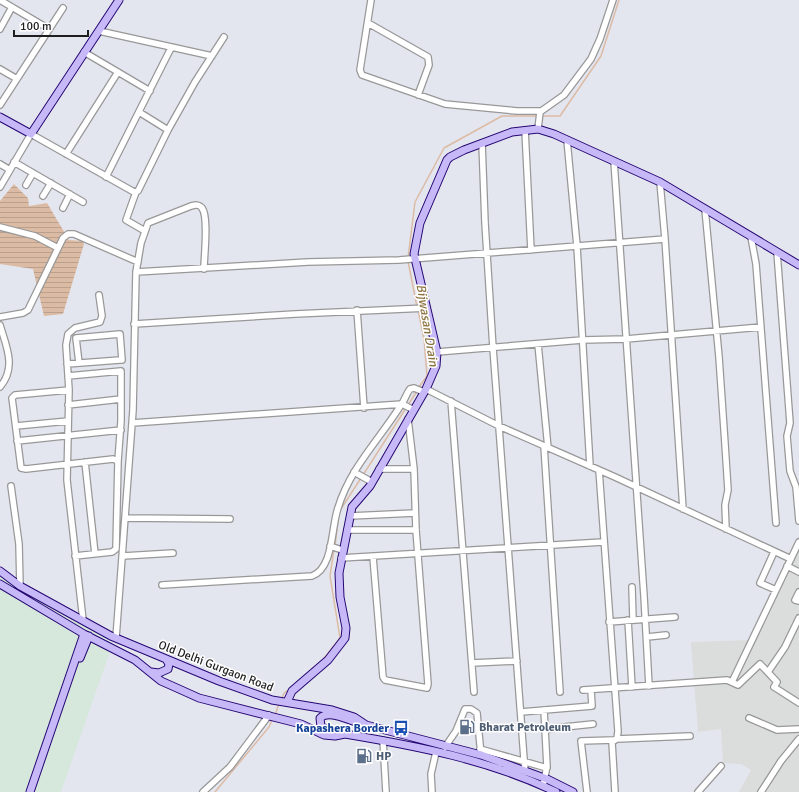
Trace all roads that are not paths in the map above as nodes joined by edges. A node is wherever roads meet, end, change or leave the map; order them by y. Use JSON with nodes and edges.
{"nodes":[{"id":1,"x":0,"y":0,"type":"edge"},
{"id":2,"x":118,"y":0,"type":"edge"},
{"id":3,"x":371,"y":0,"type":"edge"},
{"id":4,"x":613,"y":0,"type":"edge"},
{"id":5,"x":12,"y":7,"type":"junction"},
{"id":6,"x":63,"y":8,"type":"dead end"},
{"id":7,"x":368,"y":23,"type":"junction"},
{"id":8,"x":0,"y":29,"type":"edge"},
{"id":9,"x":49,"y":29,"type":"junction"},
{"id":10,"x":99,"y":31,"type":"junction"},
{"id":11,"x":224,"y":37,"type":"dead end"},
{"id":12,"x":171,"y":48,"type":"junction"},
{"id":13,"x":84,"y":52,"type":"junction"},
{"id":14,"x":212,"y":56,"type":"junction"},
{"id":15,"x":0,"y":69,"type":"edge"},
{"id":16,"x":118,"y":72,"type":"junction"},
{"id":17,"x":16,"y":79,"type":"junction"},
{"id":18,"x":150,"y":91,"type":"junction"},
{"id":19,"x":418,"y":95,"type":"junction"},
{"id":20,"x":0,"y":105,"type":"edge"},
{"id":21,"x":139,"y":112,"type":"junction"},
{"id":22,"x":539,"y":112,"type":"junction"},
{"id":23,"x":0,"y":117,"type":"edge"},
{"id":24,"x":538,"y":128,"type":"junction"},
{"id":25,"x":168,"y":130,"type":"junction"},
{"id":26,"x":525,"y":130,"type":"junction"},
{"id":27,"x":31,"y":134,"type":"junction"},
{"id":28,"x":567,"y":140,"type":"junction"},
{"id":29,"x":482,"y":143,"type":"junction"},
{"id":30,"x":66,"y":154,"type":"junction"},
{"id":31,"x":614,"y":161,"type":"junction"},
{"id":32,"x":14,"y":162,"type":"junction"},
{"id":33,"x":0,"y":164,"type":"edge"},
{"id":34,"x":10,"y":170,"type":"junction"},
{"id":35,"x":33,"y":173,"type":"junction"},
{"id":36,"x":106,"y":177,"type":"junction"},
{"id":37,"x":660,"y":182,"type":"junction"},
{"id":38,"x":51,"y":183,"type":"junction"},
{"id":39,"x":26,"y":185,"type":"dead end"},
{"id":40,"x":0,"y":187,"type":"edge"},
{"id":41,"x":136,"y":192,"type":"junction"},
{"id":42,"x":70,"y":194,"type":"junction"},
{"id":43,"x":43,"y":196,"type":"dead end"},
{"id":44,"x":83,"y":202,"type":"dead end"},
{"id":45,"x":63,"y":208,"type":"dead end"},
{"id":46,"x":704,"y":209,"type":"junction"},
{"id":47,"x":0,"y":227,"type":"edge"},
{"id":48,"x":145,"y":231,"type":"junction"},
{"id":49,"x":751,"y":237,"type":"junction"},
{"id":50,"x":665,"y":239,"type":"junction"},
{"id":51,"x":620,"y":243,"type":"junction"},
{"id":52,"x":577,"y":246,"type":"junction"},
{"id":53,"x":58,"y":248,"type":"junction"},
{"id":54,"x":531,"y":250,"type":"junction"},
{"id":55,"x":777,"y":252,"type":"junction"},
{"id":56,"x":487,"y":253,"type":"junction"},
{"id":57,"x":412,"y":259,"type":"junction"},
{"id":58,"x":138,"y":262,"type":"junction"},
{"id":59,"x":799,"y":266,"type":"edge"},
{"id":60,"x":204,"y":269,"type":"junction"},
{"id":61,"x":136,"y":272,"type":"junction"},
{"id":62,"x":99,"y":295,"type":"dead end"},
{"id":63,"x":428,"y":308,"type":"junction"},
{"id":64,"x":357,"y":310,"type":"junction"},
{"id":65,"x":0,"y":317,"type":"edge"},
{"id":66,"x":134,"y":324,"type":"junction"},
{"id":67,"x":0,"y":325,"type":"edge"},
{"id":68,"x":761,"y":327,"type":"junction"},
{"id":69,"x":717,"y":332,"type":"junction"},
{"id":70,"x":671,"y":335,"type":"junction"},
{"id":71,"x":626,"y":339,"type":"junction"},
{"id":72,"x":582,"y":340,"type":"junction"},
{"id":73,"x":538,"y":344,"type":"junction"},
{"id":74,"x":493,"y":348,"type":"junction"},
{"id":75,"x":437,"y":352,"type":"junction"},
{"id":76,"x":79,"y":363,"type":"junction"},
{"id":77,"x":67,"y":364,"type":"junction"},
{"id":78,"x":68,"y":376,"type":"junction"},
{"id":79,"x":0,"y":387,"type":"edge"},
{"id":80,"x":69,"y":390,"type":"junction"},
{"id":81,"x":424,"y":391,"type":"junction"},
{"id":82,"x":121,"y":399,"type":"junction"},
{"id":83,"x":451,"y":400,"type":"junction"},
{"id":84,"x":68,"y":405,"type":"junction"},
{"id":85,"x":403,"y":405,"type":"junction"},
{"id":86,"x":364,"y":408,"type":"junction"},
{"id":87,"x":412,"y":409,"type":"junction"},
{"id":88,"x":408,"y":419,"type":"junction"},
{"id":89,"x":68,"y":421,"type":"junction"},
{"id":90,"x":132,"y":423,"type":"junction"},
{"id":91,"x":16,"y":426,"type":"junction"},
{"id":92,"x":499,"y":426,"type":"junction"},
{"id":93,"x":121,"y":430,"type":"junction"},
{"id":94,"x":68,"y":435,"type":"junction"},
{"id":95,"x":17,"y":441,"type":"junction"},
{"id":96,"x":546,"y":447,"type":"junction"},
{"id":97,"x":118,"y":461,"type":"junction"},
{"id":98,"x":85,"y":462,"type":"junction"},
{"id":99,"x":67,"y":465,"type":"junction"},
{"id":100,"x":590,"y":466,"type":"junction"},
{"id":101,"x":379,"y":469,"type":"junction"},
{"id":102,"x":414,"y":469,"type":"junction"},
{"id":103,"x":599,"y":470,"type":"junction"},
{"id":104,"x":355,"y":473,"type":"junction"},
{"id":105,"x":370,"y":481,"type":"junction"},
{"id":106,"x":11,"y":486,"type":"dead end"},
{"id":107,"x":636,"y":489,"type":"junction"},
{"id":108,"x":684,"y":509,"type":"junction"},
{"id":109,"x":415,"y":513,"type":"junction"},
{"id":110,"x":350,"y":516,"type":"junction"},
{"id":111,"x":126,"y":518,"type":"junction"},
{"id":112,"x":230,"y":519,"type":"dead end"},
{"id":113,"x":799,"y":521,"type":"edge"},
{"id":114,"x":776,"y":523,"type":"dead end"},
{"id":115,"x":726,"y":529,"type":"junction"},
{"id":116,"x":347,"y":530,"type":"junction"},
{"id":117,"x":416,"y":530,"type":"junction"},
{"id":118,"x":603,"y":542,"type":"junction"},
{"id":119,"x":799,"y":542,"type":"edge"},
{"id":120,"x":551,"y":546,"type":"junction"},
{"id":121,"x":336,"y":548,"type":"junction"},
{"id":122,"x":507,"y":549,"type":"junction"},
{"id":123,"x":464,"y":550,"type":"junction"},
{"id":124,"x":774,"y":552,"type":"junction"},
{"id":125,"x":173,"y":553,"type":"dead end"},
{"id":126,"x":419,"y":553,"type":"junction"},
{"id":127,"x":95,"y":554,"type":"junction"},
{"id":128,"x":76,"y":556,"type":"junction"},
{"id":129,"x":123,"y":556,"type":"junction"},
{"id":130,"x":373,"y":557,"type":"junction"},
{"id":131,"x":341,"y":558,"type":"junction"},
{"id":132,"x":791,"y":559,"type":"junction"},
{"id":133,"x":788,"y":566,"type":"junction"},
{"id":134,"x":0,"y":571,"type":"edge"},
{"id":135,"x":799,"y":572,"type":"edge"},
{"id":136,"x":9,"y":578,"type":"junction"},
{"id":137,"x":162,"y":585,"type":"dead end"},
{"id":138,"x":20,"y":586,"type":"junction"},
{"id":139,"x":1,"y":587,"type":"edge"},
{"id":140,"x":632,"y":587,"type":"dead end"},
{"id":141,"x":776,"y":590,"type":"junction"},
{"id":142,"x":799,"y":592,"type":"edge"},
{"id":143,"x":799,"y":601,"type":"edge"},
{"id":144,"x":675,"y":617,"type":"dead end"},
{"id":145,"x":799,"y":618,"type":"edge"},
{"id":146,"x":646,"y":619,"type":"junction"},
{"id":147,"x":83,"y":620,"type":"junction"},
{"id":148,"x":630,"y":620,"type":"junction"},
{"id":149,"x":609,"y":622,"type":"junction"},
{"id":150,"x":86,"y":635,"type":"junction"},
{"id":151,"x":666,"y":635,"type":"dead end"},
{"id":152,"x":647,"y":637,"type":"junction"},
{"id":153,"x":116,"y":638,"type":"junction"},
{"id":154,"x":166,"y":659,"type":"junction"},
{"id":155,"x":517,"y":661,"type":"junction"},
{"id":156,"x":472,"y":663,"type":"junction"},
{"id":157,"x":150,"y":672,"type":"junction"},
{"id":158,"x":768,"y":672,"type":"junction"},
{"id":159,"x":732,"y":682,"type":"junction"},
{"id":160,"x":649,"y":686,"type":"junction"},
{"id":161,"x":632,"y":687,"type":"junction"},
{"id":162,"x":614,"y":688,"type":"junction"},
{"id":163,"x":583,"y":690,"type":"dead end"},
{"id":164,"x":590,"y":690,"type":"junction"},
{"id":165,"x":474,"y":692,"type":"dead end"},
{"id":166,"x":560,"y":692,"type":"dead end"},
{"id":167,"x":283,"y":701,"type":"junction"},
{"id":168,"x":799,"y":704,"type":"edge"},
{"id":169,"x":544,"y":710,"type":"junction"},
{"id":170,"x":520,"y":712,"type":"junction"},
{"id":171,"x":273,"y":716,"type":"junction"},
{"id":172,"x":749,"y":718,"type":"dead end"},
{"id":173,"x":593,"y":724,"type":"dead end"},
{"id":174,"x":366,"y":725,"type":"junction"},
{"id":175,"x":545,"y":729,"type":"junction"},
{"id":176,"x":799,"y":729,"type":"edge"},
{"id":177,"x":345,"y":734,"type":"junction"},
{"id":178,"x":690,"y":736,"type":"dead end"},
{"id":179,"x":615,"y":739,"type":"junction"},
{"id":180,"x":799,"y":739,"type":"edge"},
{"id":181,"x":383,"y":740,"type":"junction"},
{"id":182,"x":445,"y":747,"type":"junction"},
{"id":183,"x":436,"y":752,"type":"junction"},
{"id":184,"x":480,"y":752,"type":"junction"},
{"id":185,"x":524,"y":761,"type":"junction"},
{"id":186,"x":721,"y":766,"type":"dead end"},
{"id":187,"x":547,"y":768,"type":"junction"},
{"id":188,"x":525,"y":772,"type":"junction"},
{"id":189,"x":544,"y":782,"type":"junction"},
{"id":190,"x":30,"y":792,"type":"edge"},
{"id":191,"x":34,"y":792,"type":"edge"},
{"id":192,"x":203,"y":792,"type":"edge"},
{"id":193,"x":386,"y":792,"type":"edge"},
{"id":194,"x":432,"y":792,"type":"edge"},
{"id":195,"x":556,"y":792,"type":"edge"},
{"id":196,"x":573,"y":792,"type":"edge"},
{"id":197,"x":587,"y":792,"type":"edge"},
{"id":198,"x":615,"y":792,"type":"edge"},
{"id":199,"x":698,"y":792,"type":"edge"},
{"id":200,"x":761,"y":792,"type":"edge"}],
"edges":[{"from":1,"to":5,"type":"street"},
{"from":2,"to":10,"type":"street"},
{"from":3,"to":7,"type":"street"},
{"from":4,"to":22,"type":"street"},
{"from":5,"to":8,"type":"street"},
{"from":5,"to":9,"type":"street"},
{"from":6,"to":9,"type":"street"},
{"from":7,"to":19,"type":"street"},
{"from":7,"to":19,"type":"street"},
{"from":9,"to":17,"type":"street"},
{"from":10,"to":12,"type":"street"},
{"from":10,"to":13,"type":"street"},
{"from":11,"to":14,"type":"street"},
{"from":12,"to":14,"type":"street"},
{"from":12,"to":18,"type":"street"},
{"from":13,"to":16,"type":"street"},
{"from":13,"to":27,"type":"street"},
{"from":14,"to":25,"type":"street"},
{"from":15,"to":17,"type":"street"},
{"from":16,"to":18,"type":"street"},
{"from":16,"to":30,"type":"street"},
{"from":17,"to":20,"type":"street"},
{"from":18,"to":21,"type":"street"},
{"from":19,"to":22,"type":"street"},
{"from":21,"to":25,"type":"street"},
{"from":21,"to":36,"type":"street"},
{"from":22,"to":24,"type":"street"},
{"from":23,"to":27,"type":"street"},
{"from":24,"to":26,"type":"street"},
{"from":24,"to":28,"type":"street"},
{"from":25,"to":41,"type":"street"},
{"from":26,"to":29,"type":"street"},
{"from":26,"to":54,"type":"street"},
{"from":27,"to":30,"type":"street"},
{"from":27,"to":32,"type":"street"},
{"from":28,"to":31,"type":"street"},
{"from":28,"to":52,"type":"street"},
{"from":29,"to":56,"type":"street"},
{"from":29,"to":57,"type":"street"},
{"from":30,"to":36,"type":"street"},
{"from":31,"to":37,"type":"street"},
{"from":31,"to":51,"type":"street"},
{"from":32,"to":34,"type":"street"},
{"from":32,"to":35,"type":"street"},
{"from":33,"to":34,"type":"street"},
{"from":34,"to":40,"type":"street"},
{"from":35,"to":38,"type":"street"},
{"from":35,"to":39,"type":"street"},
{"from":36,"to":41,"type":"street"},
{"from":37,"to":46,"type":"street"},
{"from":37,"to":50,"type":"street"},
{"from":38,"to":42,"type":"street"},
{"from":38,"to":43,"type":"street"},
{"from":41,"to":48,"type":"street"},
{"from":42,"to":44,"type":"street"},
{"from":42,"to":45,"type":"street"},
{"from":46,"to":49,"type":"street"},
{"from":46,"to":69,"type":"street"},
{"from":47,"to":53,"type":"street"},
{"from":48,"to":58,"type":"street"},
{"from":48,"to":60,"type":"street"},
{"from":49,"to":55,"type":"street"},
{"from":49,"to":68,"type":"street"},
{"from":50,"to":51,"type":"street"},
{"from":50,"to":70,"type":"street"},
{"from":51,"to":52,"type":"street"},
{"from":51,"to":71,"type":"street"},
{"from":52,"to":54,"type":"street"},
{"from":52,"to":72,"type":"street"},
{"from":53,"to":58,"type":"street"},
{"from":53,"to":65,"type":"street"},
{"from":54,"to":56,"type":"street"},
{"from":55,"to":59,"type":"street"},
{"from":55,"to":113,"type":"street"},
{"from":56,"to":57,"type":"street"},
{"from":56,"to":74,"type":"street"},
{"from":57,"to":60,"type":"street"},
{"from":57,"to":63,"type":"street"},
{"from":58,"to":61,"type":"street"},
{"from":60,"to":61,"type":"street"},
{"from":61,"to":66,"type":"street"},
{"from":62,"to":77,"type":"street"},
{"from":63,"to":64,"type":"street"},
{"from":63,"to":75,"type":"street"},
{"from":64,"to":66,"type":"street"},
{"from":64,"to":86,"type":"street"},
{"from":66,"to":90,"type":"street"},
{"from":67,"to":79,"type":"street"},
{"from":68,"to":69,"type":"street"},
{"from":68,"to":114,"type":"street"},
{"from":69,"to":70,"type":"street"},
{"from":69,"to":115,"type":"street"},
{"from":70,"to":71,"type":"street"},
{"from":70,"to":108,"type":"street"},
{"from":71,"to":72,"type":"street"},
{"from":71,"to":107,"type":"street"},
{"from":72,"to":73,"type":"street"},
{"from":72,"to":100,"type":"street"},
{"from":73,"to":74,"type":"street"},
{"from":73,"to":96,"type":"street"},
{"from":74,"to":75,"type":"street"},
{"from":74,"to":92,"type":"street"},
{"from":75,"to":81,"type":"street"},
{"from":76,"to":76,"type":"street"},
{"from":76,"to":77,"type":"street"},
{"from":77,"to":78,"type":"street"},
{"from":78,"to":80,"type":"street"},
{"from":78,"to":82,"type":"street"},
{"from":80,"to":84,"type":"street"},
{"from":80,"to":91,"type":"street"},
{"from":81,"to":83,"type":"street"},
{"from":81,"to":85,"type":"street"},
{"from":81,"to":87,"type":"street"},
{"from":82,"to":84,"type":"street"},
{"from":82,"to":93,"type":"street"},
{"from":83,"to":92,"type":"street"},
{"from":83,"to":123,"type":"street"},
{"from":84,"to":89,"type":"street"},
{"from":85,"to":86,"type":"street"},
{"from":85,"to":87,"type":"street"},
{"from":85,"to":104,"type":"street"},
{"from":86,"to":90,"type":"street"},
{"from":87,"to":88,"type":"street"},
{"from":88,"to":101,"type":"street"},
{"from":88,"to":102,"type":"street"},
{"from":89,"to":91,"type":"street"},
{"from":89,"to":94,"type":"street"},
{"from":90,"to":111,"type":"street"},
{"from":91,"to":95,"type":"street"},
{"from":92,"to":96,"type":"street"},
{"from":92,"to":122,"type":"street"},
{"from":93,"to":94,"type":"street"},
{"from":93,"to":97,"type":"street"},
{"from":94,"to":95,"type":"street"},
{"from":94,"to":99,"type":"street"},
{"from":95,"to":99,"type":"street"},
{"from":96,"to":100,"type":"street"},
{"from":96,"to":120,"type":"street"},
{"from":97,"to":98,"type":"street"},
{"from":97,"to":127,"type":"street"},
{"from":98,"to":99,"type":"street"},
{"from":98,"to":127,"type":"street"},
{"from":99,"to":128,"type":"street"},
{"from":100,"to":103,"type":"street"},
{"from":101,"to":102,"type":"street"},
{"from":101,"to":105,"type":"street"},
{"from":102,"to":109,"type":"street"},
{"from":103,"to":107,"type":"street"},
{"from":103,"to":118,"type":"street"},
{"from":104,"to":105,"type":"street"},
{"from":104,"to":121,"type":"street"},
{"from":105,"to":110,"type":"street"},
{"from":106,"to":138,"type":"street"},
{"from":107,"to":108,"type":"street"},
{"from":107,"to":146,"type":"street"},
{"from":108,"to":115,"type":"street"},
{"from":109,"to":110,"type":"street"},
{"from":109,"to":117,"type":"street"},
{"from":110,"to":116,"type":"street"},
{"from":111,"to":112,"type":"street"},
{"from":111,"to":129,"type":"street"},
{"from":115,"to":124,"type":"street"},
{"from":116,"to":117,"type":"street"},
{"from":116,"to":121,"type":"street"},
{"from":117,"to":126,"type":"street"},
{"from":118,"to":120,"type":"street"},
{"from":118,"to":149,"type":"street"},
{"from":119,"to":132,"type":"street"},
{"from":120,"to":122,"type":"street"},
{"from":120,"to":166,"type":"street"},
{"from":121,"to":131,"type":"street"},
{"from":121,"to":137,"type":"street"},
{"from":122,"to":123,"type":"street"},
{"from":122,"to":155,"type":"street"},
{"from":123,"to":126,"type":"street"},
{"from":123,"to":156,"type":"street"},
{"from":124,"to":132,"type":"street"},
{"from":124,"to":141,"type":"street"},
{"from":125,"to":129,"type":"street"},
{"from":126,"to":130,"type":"street"},
{"from":126,"to":130,"type":"street"},
{"from":127,"to":128,"type":"street"},
{"from":128,"to":147,"type":"street"},
{"from":129,"to":153,"type":"street"},
{"from":130,"to":131,"type":"street"},
{"from":131,"to":167,"type":"street"},
{"from":132,"to":133,"type":"street"},
{"from":133,"to":135,"type":"street"},
{"from":133,"to":141,"type":"street"},
{"from":134,"to":136,"type":"street","name":"Old Delhi Gurgaon Road"},
{"from":136,"to":138,"type":"street","name":"Old Delhi Gurgaon Road"},
{"from":136,"to":139,"type":"street"},
{"from":138,"to":147,"type":"street","name":"Old Delhi Gurgaon Road"},
{"from":139,"to":150,"type":"street","name":"Old Delhi Gurgaon Road"},
{"from":140,"to":148,"type":"street"},
{"from":141,"to":159,"type":"street"},
{"from":142,"to":143,"type":"street"},
{"from":144,"to":146,"type":"street"},
{"from":145,"to":158,"type":"street"},
{"from":146,"to":148,"type":"street"},
{"from":146,"to":152,"type":"street"},
{"from":147,"to":153,"type":"street","name":"Old Delhi Gurgaon Road"},
{"from":148,"to":149,"type":"street"},
{"from":148,"to":161,"type":"street"},
{"from":149,"to":162,"type":"street"},
{"from":150,"to":157,"type":"street","name":"Old Delhi Gurgaon Road"},
{"from":150,"to":190,"type":"street"},
{"from":150,"to":191,"type":"street"},
{"from":151,"to":152,"type":"street"},
{"from":152,"to":160,"type":"street"},
{"from":153,"to":154,"type":"street","name":"Old Delhi Gurgaon Road"},
{"from":154,"to":157,"type":"street"},
{"from":154,"to":167,"type":"street","name":"Old Delhi Gurgaon Road"},
{"from":155,"to":156,"type":"street"},
{"from":155,"to":170,"type":"street"},
{"from":156,"to":165,"type":"street"},
{"from":157,"to":171,"type":"street","name":"Old Delhi Gurgaon Road"},
{"from":158,"to":159,"type":"street"},
{"from":158,"to":168,"type":"street"},
{"from":159,"to":160,"type":"street"},
{"from":160,"to":161,"type":"street"},
{"from":161,"to":162,"type":"street"},
{"from":162,"to":164,"type":"street"},
{"from":162,"to":179,"type":"street"},
{"from":163,"to":164,"type":"street"},
{"from":164,"to":169,"type":"street"},
{"from":167,"to":174,"type":"street","name":"Old Delhi Gurgaon Road"},
{"from":169,"to":170,"type":"street"},
{"from":169,"to":175,"type":"street"},
{"from":170,"to":185,"type":"street"},
{"from":171,"to":177,"type":"street","name":"Old Delhi Gurgaon Road"},
{"from":171,"to":192,"type":"street"},
{"from":172,"to":176,"type":"street"},
{"from":173,"to":175,"type":"street"},
{"from":174,"to":177,"type":"street"},
{"from":174,"to":182,"type":"street","name":"Old Delhi Gurgaon Road"},
{"from":175,"to":187,"type":"street"},
{"from":177,"to":181,"type":"street","name":"Old Delhi Gurgaon Road"},
{"from":178,"to":179,"type":"street"},
{"from":179,"to":197,"type":"street"},
{"from":179,"to":198,"type":"street"},
{"from":180,"to":200,"type":"street"},
{"from":181,"to":183,"type":"street","name":"Old Delhi Gurgaon Road"},
{"from":181,"to":193,"type":"street"},
{"from":182,"to":184,"type":"street","name":"Old Delhi Gurgaon Road"},
{"from":182,"to":184,"type":"street"},
{"from":183,"to":189,"type":"street","name":"Old Delhi Gurgaon Road"},
{"from":183,"to":194,"type":"street"},
{"from":184,"to":185,"type":"street"},
{"from":184,"to":188,"type":"street","name":"Old Delhi Gurgaon Road"},
{"from":185,"to":187,"type":"street"},
{"from":185,"to":188,"type":"street"},
{"from":186,"to":199,"type":"street"},
{"from":187,"to":189,"type":"street"},
{"from":188,"to":189,"type":"street","name":"Old Delhi Gurgaon Road"},
{"from":189,"to":195,"type":"street","name":"Old Delhi Gurgaon Road"},
{"from":189,"to":196,"type":"street","name":"Old Delhi Gurgaon Road"}]}
